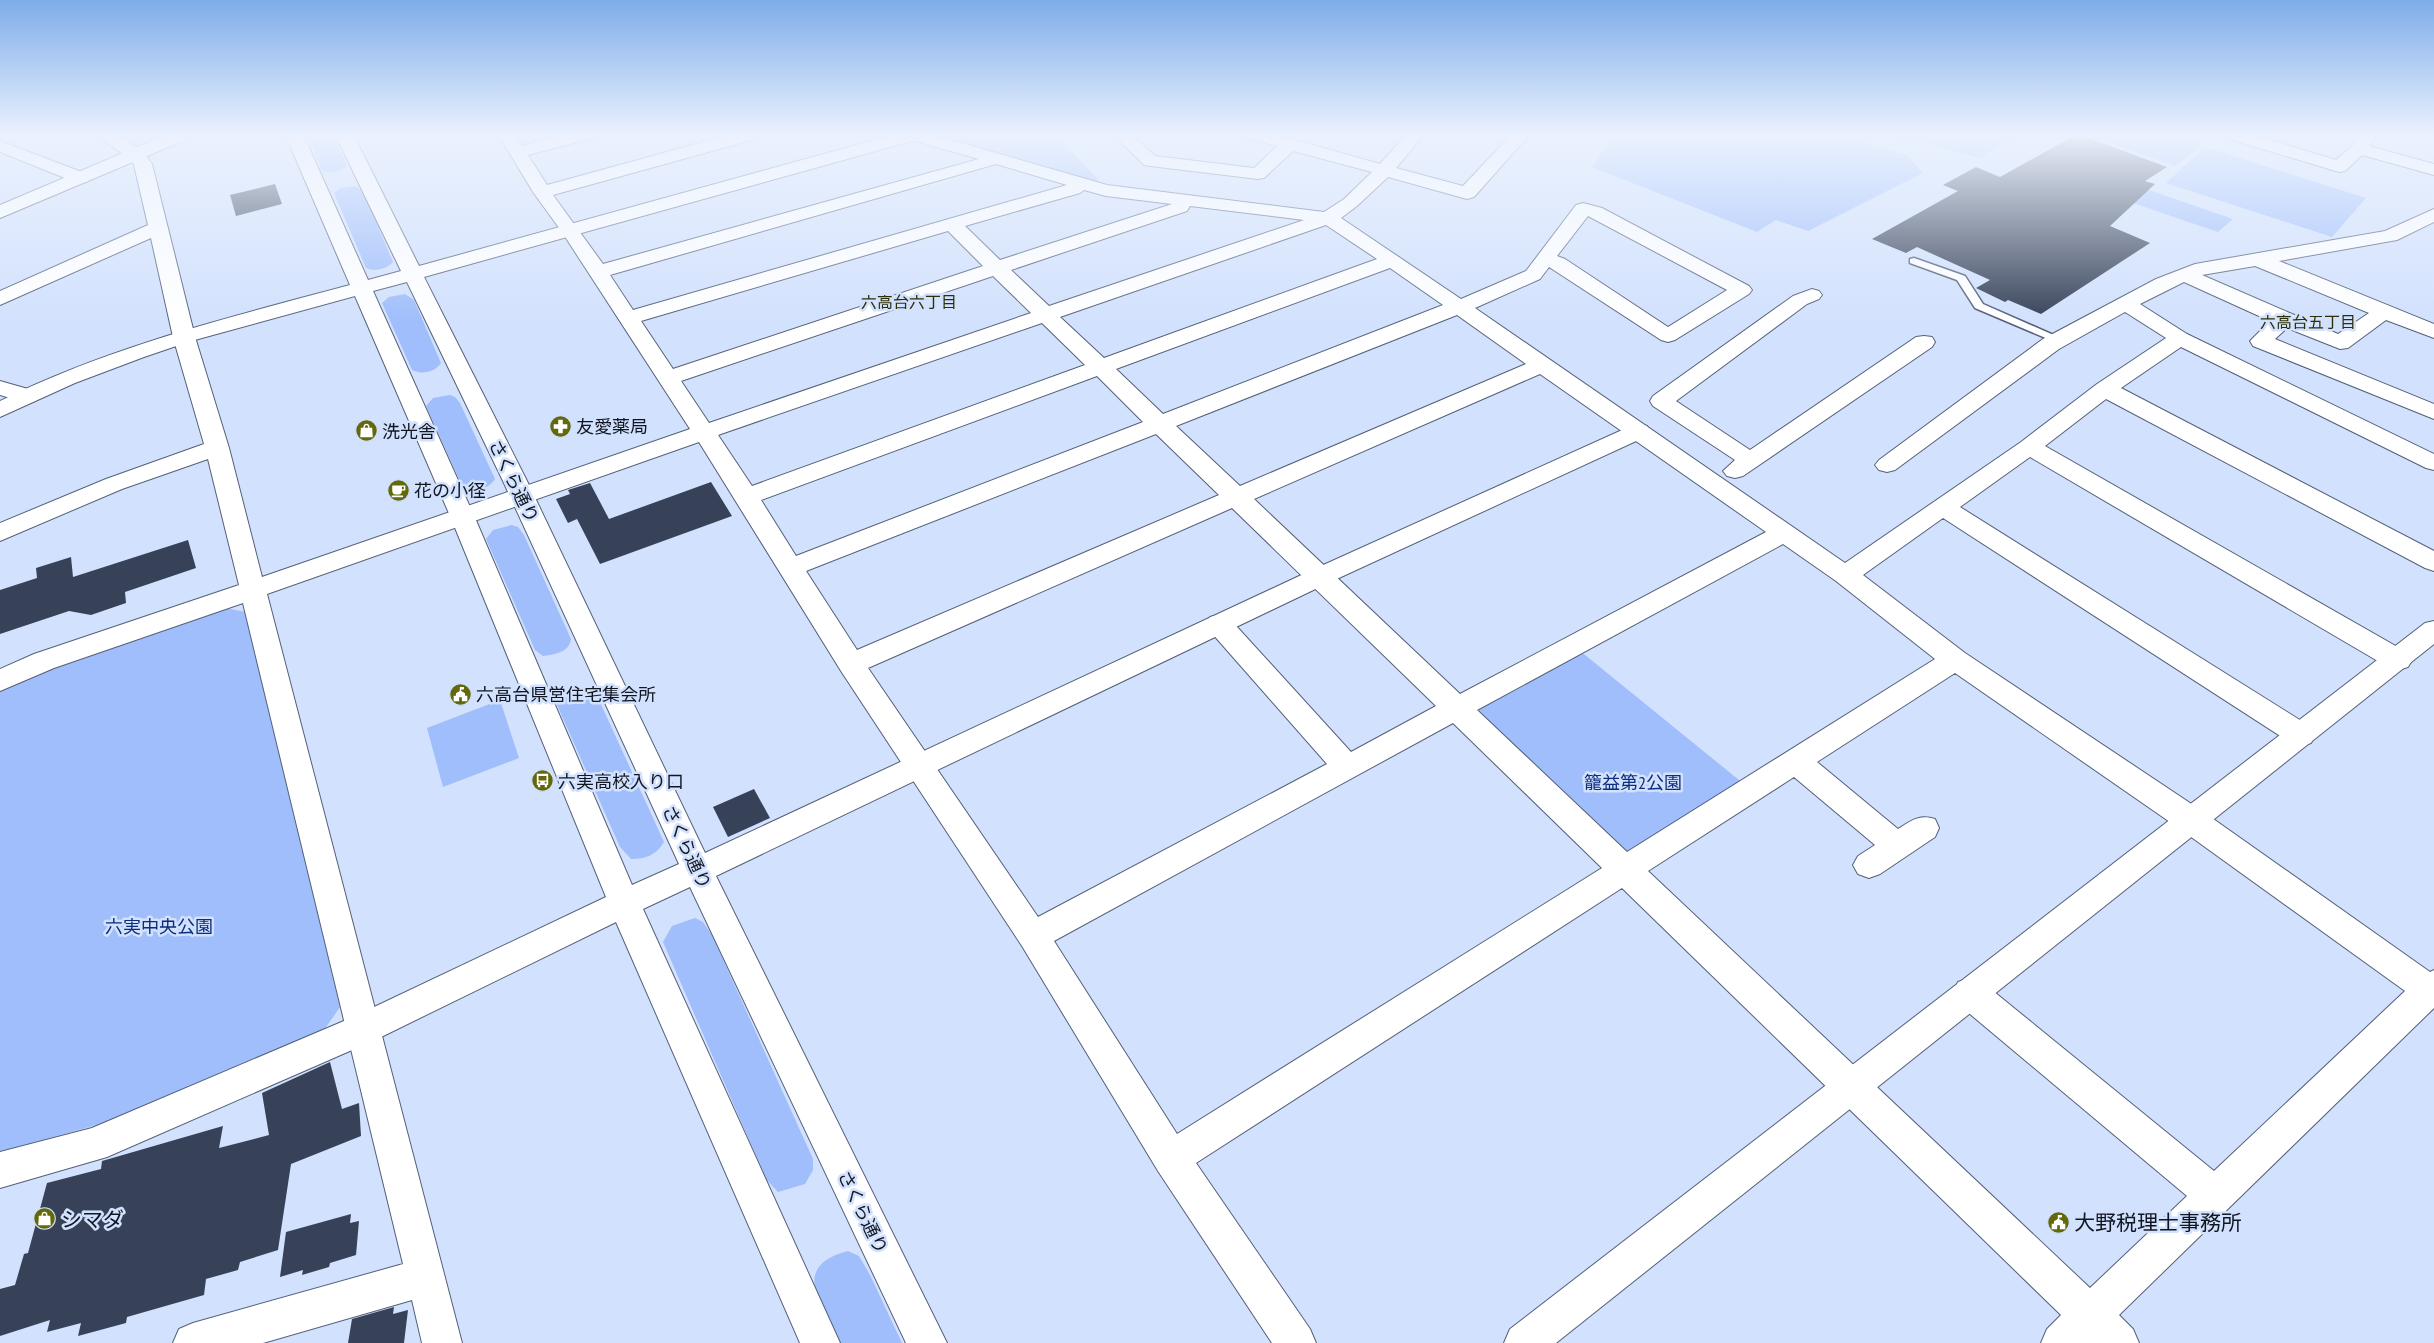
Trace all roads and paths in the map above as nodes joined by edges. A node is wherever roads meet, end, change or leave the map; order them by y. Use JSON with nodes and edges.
{"nodes":[{"id":1,"x":37,"y":197,"type":"edge"},
{"id":2,"x":151,"y":197,"type":"edge"},
{"id":3,"x":322,"y":197,"type":"edge"},
{"id":4,"x":374,"y":197,"type":"edge"},
{"id":5,"x":545,"y":197,"type":"edge"},
{"id":6,"x":690,"y":197,"type":"edge"},
{"id":7,"x":865,"y":197,"type":"edge"},
{"id":8,"x":1047,"y":197,"type":"edge"},
{"id":9,"x":1159,"y":197,"type":"edge"},
{"id":10,"x":1355,"y":197,"type":"edge"},
{"id":11,"x":1185,"y":200,"type":"junction"},
{"id":12,"x":0,"y":212,"type":"edge"},
{"id":13,"x":2434,"y":215,"type":"edge"},
{"id":14,"x":1327,"y":218,"type":"junction"},
{"id":15,"x":952,"y":225,"type":"junction"},
{"id":16,"x":158,"y":228,"type":"junction"},
{"id":17,"x":570,"y":230,"type":"junction"},
{"id":18,"x":1546,"y":259,"type":"junction"},
{"id":19,"x":2256,"y":259,"type":"junction"},
{"id":20,"x":1392,"y":260,"type":"junction"},
{"id":21,"x":1914,"y":261,"type":"dead end"},
{"id":22,"x":997,"y":268,"type":"junction"},
{"id":23,"x":598,"y":272,"type":"junction"},
{"id":24,"x":411,"y":274,"type":"junction"},
{"id":25,"x":2184,"y":274,"type":"junction"},
{"id":26,"x":363,"y":287,"type":"junction"},
{"id":27,"x":1812,"y":295,"type":"dead end"},
{"id":28,"x":0,"y":299,"type":"edge"},
{"id":29,"x":2125,"y":303,"type":"junction"},
{"id":30,"x":1459,"y":306,"type":"junction"},
{"id":31,"x":2385,"y":312,"type":"junction"},
{"id":32,"x":1047,"y":315,"type":"junction"},
{"id":33,"x":628,"y":318,"type":"junction"},
{"id":34,"x":2284,"y":319,"type":"junction"},
{"id":35,"x":2434,"y":332,"type":"edge"},
{"id":36,"x":184,"y":337,"type":"junction"},
{"id":37,"x":2180,"y":338,"type":"junction"},
{"id":38,"x":2058,"y":340,"type":"junction"},
{"id":39,"x":1924,"y":342,"type":"dead end"},
{"id":40,"x":1542,"y":365,"type":"junction"},
{"id":41,"x":1101,"y":368,"type":"junction"},
{"id":42,"x":667,"y":378,"type":"junction"},
{"id":43,"x":0,"y":388,"type":"edge"},
{"id":44,"x":2105,"y":390,"type":"junction"},
{"id":45,"x":27,"y":396,"type":"junction"},
{"id":46,"x":0,"y":410,"type":"edge"},
{"id":47,"x":2434,"y":412,"type":"edge"},
{"id":48,"x":1161,"y":424,"type":"junction"},
{"id":49,"x":1639,"y":431,"type":"junction"},
{"id":50,"x":704,"y":434,"type":"junction"},
{"id":51,"x":2029,"y":447,"type":"junction"},
{"id":52,"x":217,"y":448,"type":"junction"},
{"id":53,"x":1750,"y":460,"type":"junction"},
{"id":54,"x":2434,"y":462,"type":"edge"},
{"id":55,"x":1887,"y":465,"type":"dead end"},
{"id":56,"x":1715,"y":484,"type":"junction"},
{"id":57,"x":1235,"y":496,"type":"junction"},
{"id":58,"x":523,"y":497,"type":"junction"},
{"id":59,"x":747,"y":497,"type":"junction"},
{"id":60,"x":1944,"y":507,"type":"junction"},
{"id":61,"x":463,"y":518,"type":"junction"},
{"id":62,"x":0,"y":533,"type":"edge"},
{"id":63,"x":1783,"y":533,"type":"junction"},
{"id":64,"x":2434,"y":562,"type":"edge"},
{"id":65,"x":790,"y":568,"type":"junction"},
{"id":66,"x":1845,"y":575,"type":"junction"},
{"id":67,"x":1319,"y":577,"type":"junction"},
{"id":68,"x":251,"y":589,"type":"junction"},
{"id":69,"x":1219,"y":624,"type":"junction"},
{"id":70,"x":2434,"y":630,"type":"edge"},
{"id":71,"x":1955,"y":660,"type":"junction"},
{"id":72,"x":2398,"y":660,"type":"junction"},
{"id":73,"x":852,"y":664,"type":"junction"},
{"id":74,"x":0,"y":681,"type":"edge"},
{"id":75,"x":1457,"y":709,"type":"junction"},
{"id":76,"x":2301,"y":735,"type":"junction"},
{"id":77,"x":1795,"y":761,"type":"junction"},
{"id":78,"x":919,"y":766,"type":"junction"},
{"id":79,"x":1348,"y":768,"type":"junction"},
{"id":80,"x":2191,"y":820,"type":"junction"},
{"id":81,"x":1924,"y":828,"type":"dead end"},
{"id":82,"x":1896,"y":845,"type":"junction"},
{"id":83,"x":1870,"y":865,"type":"dead end"},
{"id":84,"x":1624,"y":869,"type":"junction"},
{"id":85,"x":698,"y":870,"type":"junction"},
{"id":86,"x":624,"y":903,"type":"junction"},
{"id":87,"x":1033,"y":936,"type":"junction"},
{"id":88,"x":2432,"y":990,"type":"edge"},
{"id":89,"x":1970,"y":993,"type":"junction"},
{"id":90,"x":363,"y":1029,"type":"junction"},
{"id":91,"x":1851,"y":1087,"type":"junction"},
{"id":92,"x":1172,"y":1158,"type":"junction"},
{"id":93,"x":0,"y":1170,"type":"edge"},
{"id":94,"x":2214,"y":1195,"type":"junction"},
{"id":95,"x":424,"y":1277,"type":"junction"},
{"id":96,"x":2089,"y":1315,"type":"junction"},
{"id":97,"x":193,"y":1343,"type":"edge"},
{"id":98,"x":442,"y":1343,"type":"edge"},
{"id":99,"x":820,"y":1343,"type":"edge"},
{"id":100,"x":927,"y":1343,"type":"edge"},
{"id":101,"x":1296,"y":1343,"type":"edge"},
{"id":102,"x":1524,"y":1343,"type":"edge"},
{"id":103,"x":2061,"y":1343,"type":"edge"},
{"id":104,"x":2118,"y":1343,"type":"edge"}],
"edges":[{"from":1,"to":12,"type":"street"},
{"from":2,"to":16,"type":"street"},
{"from":3,"to":26,"type":"street"},
{"from":4,"to":24,"type":"street","name":"さくら通り"},
{"from":5,"to":17,"type":"street"},
{"from":6,"to":17,"type":"street"},
{"from":7,"to":23,"type":"street"},
{"from":8,"to":15,"type":"street"},
{"from":9,"to":11,"type":"street"},
{"from":10,"to":14,"type":"street"},
{"from":11,"to":14,"type":"street"},
{"from":11,"to":22,"type":"street"},
{"from":13,"to":19,"type":"street"},
{"from":14,"to":20,"type":"street"},
{"from":14,"to":32,"type":"street"},
{"from":15,"to":22,"type":"street"},
{"from":15,"to":33,"type":"street"},
{"from":16,"to":28,"type":"street"},
{"from":16,"to":36,"type":"street"},
{"from":17,"to":23,"type":"street"},
{"from":17,"to":24,"type":"street"},
{"from":18,"to":18,"type":"street"},
{"from":18,"to":30,"type":"street"},
{"from":19,"to":25,"type":"street"},
{"from":19,"to":31,"type":"street"},
{"from":20,"to":30,"type":"street"},
{"from":20,"to":41,"type":"street"},
{"from":21,"to":38,"type":"lane"},
{"from":22,"to":32,"type":"street"},
{"from":22,"to":42,"type":"street"},
{"from":23,"to":33,"type":"street"},
{"from":24,"to":26,"type":"street"},
{"from":24,"to":58,"type":"street","name":"さくら通り"},
{"from":25,"to":29,"type":"street"},
{"from":25,"to":34,"type":"street"},
{"from":26,"to":36,"type":"street"},
{"from":26,"to":61,"type":"street"},
{"from":27,"to":53,"type":"street"},
{"from":29,"to":37,"type":"street"},
{"from":29,"to":38,"type":"street"},
{"from":30,"to":40,"type":"street"},
{"from":30,"to":48,"type":"street"},
{"from":31,"to":34,"type":"street"},
{"from":31,"to":35,"type":"street"},
{"from":32,"to":41,"type":"street"},
{"from":32,"to":50,"type":"street"},
{"from":33,"to":42,"type":"street"},
{"from":34,"to":47,"type":"street"},
{"from":36,"to":45,"type":"street"},
{"from":36,"to":52,"type":"street"},
{"from":37,"to":44,"type":"street"},
{"from":37,"to":54,"type":"street"},
{"from":38,"to":55,"type":"street"},
{"from":39,"to":53,"type":"street"},
{"from":40,"to":49,"type":"street"},
{"from":40,"to":57,"type":"street"},
{"from":41,"to":48,"type":"street"},
{"from":41,"to":59,"type":"street"},
{"from":42,"to":50,"type":"street"},
{"from":43,"to":45,"type":"street"},
{"from":44,"to":51,"type":"street"},
{"from":44,"to":64,"type":"street"},
{"from":45,"to":46,"type":"street"},
{"from":48,"to":57,"type":"street"},
{"from":48,"to":65,"type":"street"},
{"from":49,"to":56,"type":"street"},
{"from":49,"to":67,"type":"street"},
{"from":50,"to":58,"type":"street"},
{"from":50,"to":59,"type":"street"},
{"from":51,"to":60,"type":"street"},
{"from":51,"to":72,"type":"street"},
{"from":52,"to":62,"type":"street"},
{"from":52,"to":68,"type":"street"},
{"from":53,"to":56,"type":"street"},
{"from":56,"to":63,"type":"street"},
{"from":57,"to":67,"type":"street"},
{"from":57,"to":73,"type":"street"},
{"from":58,"to":61,"type":"street"},
{"from":58,"to":85,"type":"street","name":"さくら通り"},
{"from":59,"to":65,"type":"street"},
{"from":60,"to":66,"type":"street"},
{"from":60,"to":76,"type":"street"},
{"from":61,"to":68,"type":"street"},
{"from":61,"to":86,"type":"street"},
{"from":63,"to":66,"type":"street"},
{"from":63,"to":75,"type":"street"},
{"from":65,"to":73,"type":"street"},
{"from":66,"to":71,"type":"street"},
{"from":67,"to":69,"type":"street"},
{"from":67,"to":75,"type":"street"},
{"from":68,"to":74,"type":"street"},
{"from":68,"to":90,"type":"street"},
{"from":69,"to":78,"type":"street"},
{"from":69,"to":79,"type":"street"},
{"from":70,"to":72,"type":"street"},
{"from":71,"to":77,"type":"street"},
{"from":71,"to":80,"type":"street"},
{"from":72,"to":76,"type":"street"},
{"from":73,"to":78,"type":"street"},
{"from":75,"to":79,"type":"street"},
{"from":75,"to":84,"type":"street"},
{"from":76,"to":80,"type":"street"},
{"from":77,"to":82,"type":"street"},
{"from":77,"to":84,"type":"street"},
{"from":78,"to":85,"type":"street"},
{"from":78,"to":87,"type":"street"},
{"from":79,"to":87,"type":"street"},
{"from":80,"to":88,"type":"street"},
{"from":80,"to":89,"type":"street"},
{"from":81,"to":82,"type":"street"},
{"from":82,"to":83,"type":"street"},
{"from":84,"to":91,"type":"street"},
{"from":84,"to":92,"type":"street"},
{"from":85,"to":86,"type":"street"},
{"from":85,"to":100,"type":"street","name":"さくら通り"},
{"from":86,"to":90,"type":"street"},
{"from":86,"to":99,"type":"street"},
{"from":87,"to":92,"type":"street"},
{"from":88,"to":94,"type":"street"},
{"from":89,"to":91,"type":"street"},
{"from":89,"to":94,"type":"street"},
{"from":90,"to":93,"type":"street"},
{"from":90,"to":95,"type":"street"},
{"from":91,"to":96,"type":"street"},
{"from":91,"to":102,"type":"street"},
{"from":92,"to":101,"type":"street"},
{"from":94,"to":96,"type":"street"},
{"from":95,"to":97,"type":"street"},
{"from":95,"to":98,"type":"street"},
{"from":96,"to":103,"type":"street"},
{"from":96,"to":104,"type":"street"}]}
